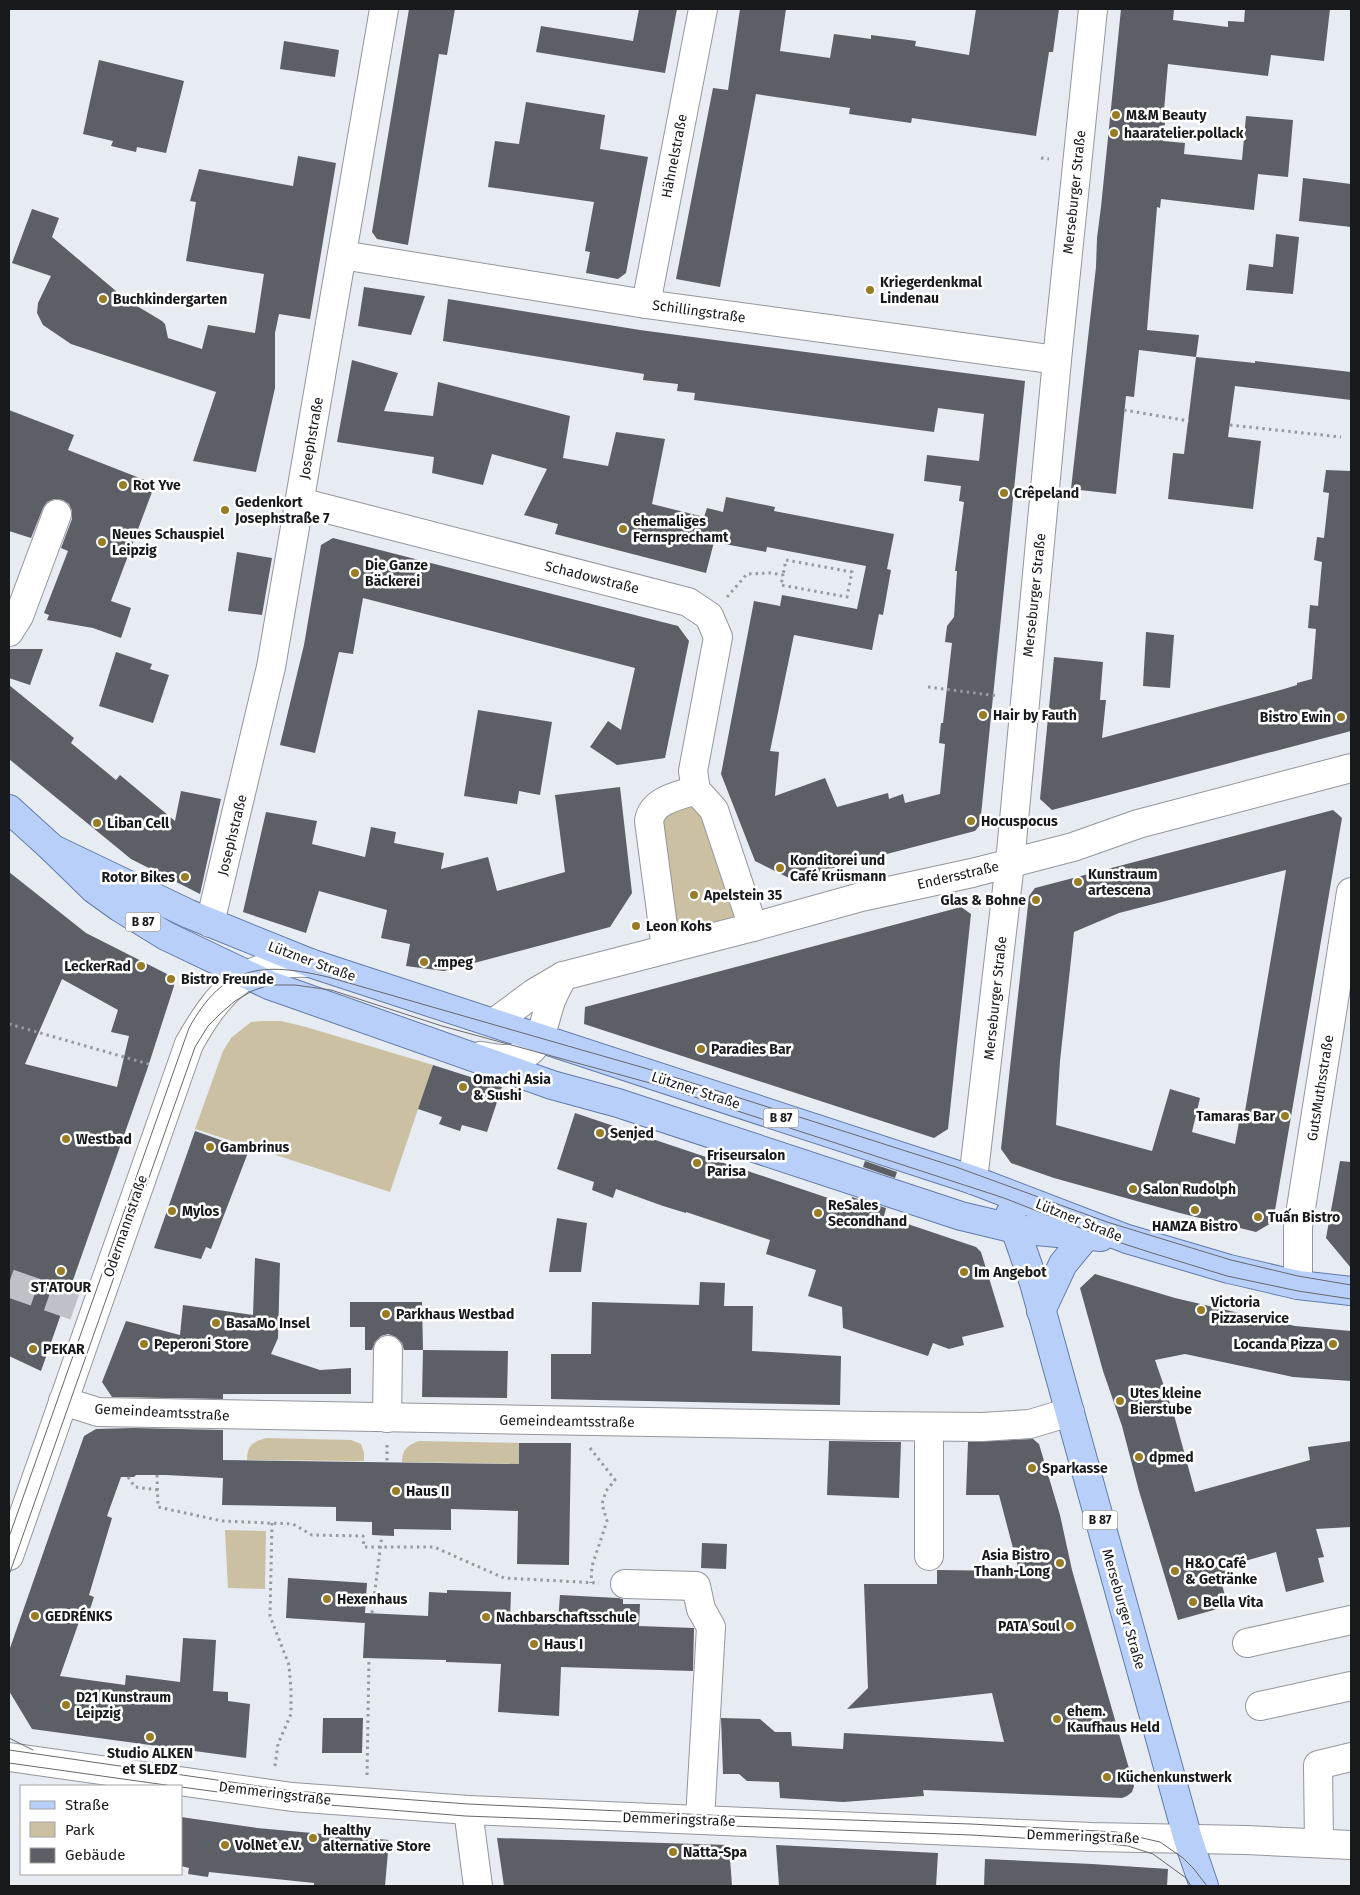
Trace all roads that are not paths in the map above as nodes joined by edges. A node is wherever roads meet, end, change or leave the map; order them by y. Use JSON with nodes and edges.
{"nodes":[{"id":1,"x":384,"y":9,"type":"edge"},
{"id":2,"x":703,"y":9,"type":"edge"},
{"id":3,"x":1094,"y":9,"type":"edge"},
{"id":4,"x":342,"y":255,"type":"junction"},
{"id":5,"x":646,"y":304,"type":"junction"},
{"id":6,"x":1057,"y":360,"type":"junction"},
{"id":7,"x":300,"y":502,"type":"junction"},
{"id":8,"x":57,"y":514,"type":"dead end"},
{"id":9,"x":9,"y":632,"type":"edge"},
{"id":10,"x":1351,"y":768,"type":"edge"},
{"id":11,"x":696,"y":790,"type":"junction"},
{"id":12,"x":9,"y":809,"type":"edge"},
{"id":13,"x":53,"y":849,"type":"junction"},
{"id":14,"x":1010,"y":863,"type":"junction"},
{"id":15,"x":1351,"y":892,"type":"edge"},
{"id":16,"x":210,"y":923,"type":"junction"},
{"id":17,"x":754,"y":927,"type":"junction"},
{"id":18,"x":666,"y":950,"type":"junction"},
{"id":19,"x":310,"y":963,"type":"junction"},
{"id":20,"x":247,"y":976,"type":"junction"},
{"id":21,"x":563,"y":976,"type":"junction"},
{"id":22,"x":495,"y":1022,"type":"junction"},
{"id":23,"x":540,"y":1038,"type":"junction"},
{"id":24,"x":472,"y":1055,"type":"junction"},
{"id":25,"x":973,"y":1180,"type":"junction"},
{"id":26,"x":1000,"y":1189,"type":"junction"},
{"id":27,"x":1015,"y":1229,"type":"junction"},
{"id":28,"x":1086,"y":1236,"type":"junction"},
{"id":29,"x":1127,"y":1239,"type":"junction"},
{"id":30,"x":1298,"y":1285,"type":"junction"},
{"id":31,"x":1351,"y":1291,"type":"edge"},
{"id":32,"x":1041,"y":1311,"type":"junction"},
{"id":33,"x":388,"y":1350,"type":"dead end"},
{"id":34,"x":63,"y":1400,"type":"junction"},
{"id":35,"x":1070,"y":1412,"type":"junction"},
{"id":36,"x":387,"y":1418,"type":"junction"},
{"id":37,"x":929,"y":1427,"type":"junction"},
{"id":38,"x":9,"y":1556,"type":"edge"},
{"id":39,"x":929,"y":1556,"type":"dead end"},
{"id":40,"x":625,"y":1584,"type":"road end"},
{"id":41,"x":1351,"y":1620,"type":"edge"},
{"id":42,"x":1247,"y":1643,"type":"dead end"},
{"id":43,"x":1351,"y":1686,"type":"edge"},
{"id":44,"x":1260,"y":1706,"type":"dead end"},
{"id":45,"x":1351,"y":1756,"type":"edge"},
{"id":46,"x":9,"y":1757,"type":"edge"},
{"id":47,"x":468,"y":1810,"type":"junction"},
{"id":48,"x":700,"y":1820,"type":"junction"},
{"id":49,"x":1188,"y":1839,"type":"junction"},
{"id":50,"x":1319,"y":1843,"type":"junction"},
{"id":51,"x":1351,"y":1845,"type":"edge"},
{"id":52,"x":478,"y":1886,"type":"edge"},
{"id":53,"x":1204,"y":1886,"type":"edge"}],
"edges":[{"from":1,"to":4,"type":"street","name":"Josephstraße"},
{"from":2,"to":5,"type":"street","name":"Hähnelstraße"},
{"from":3,"to":6,"type":"street","name":"Merseburger Straße"},
{"from":4,"to":5,"type":"street","name":"Schillingstraße"},
{"from":4,"to":7,"type":"street","name":"Josephstraße"},
{"from":5,"to":6,"type":"street","name":"Schillingstraße"},
{"from":6,"to":14,"type":"street","name":"Merseburger Straße"},
{"from":7,"to":11,"type":"street","name":"Schadowstraße"},
{"from":7,"to":16,"type":"street","name":"Josephstraße"},
{"from":8,"to":9,"type":"street"},
{"from":10,"to":14,"type":"street","name":"Endersstraße"},
{"from":11,"to":17,"type":"street"},
{"from":11,"to":18,"type":"street"},
{"from":12,"to":13,"type":"main road","name":"Lützner Straße","number":"B 87"},
{"from":13,"to":16,"type":"main road","name":"Lützner Straße","number":"B 87"},
{"from":13,"to":20,"type":"main road","name":"Lützner Straße","number":"B 87"},
{"from":14,"to":17,"type":"street","name":"Endersstraße"},
{"from":14,"to":25,"type":"street","name":"Merseburger Straße"},
{"from":15,"to":30,"type":"street","name":"GutsMuthsstraße"},
{"from":16,"to":19,"type":"main road","name":"Lützner Straße","number":"B 87"},
{"from":17,"to":18,"type":"street","name":"Endersstraße"},
{"from":18,"to":21,"type":"street","name":"Endersstraße"},
{"from":19,"to":20,"type":"street","name":"Odermannstraße"},
{"from":19,"to":22,"type":"main road","name":"Lützner Straße","number":"B 87"},
{"from":20,"to":24,"type":"main road","name":"Lützner Straße","number":"B 87"},
{"from":20,"to":34,"type":"street","name":"Odermannstraße"},
{"from":21,"to":22,"type":"street","name":"Endersstraße"},
{"from":21,"to":23,"type":"street"},
{"from":22,"to":23,"type":"main road","name":"Lützner Straße","number":"B 87"},
{"from":23,"to":24,"type":"street"},
{"from":23,"to":25,"type":"main road","name":"Lützner Straße","number":"B 87"},
{"from":24,"to":27,"type":"main road","name":"Lützner Straße","number":"B 87"},
{"from":25,"to":26,"type":"main road","name":"Lützner Straße","number":"B 87"},
{"from":26,"to":27,"type":"main road","name":"Merseburger Straße","number":"B 87"},
{"from":26,"to":29,"type":"main road","name":"Lützner Straße"},
{"from":27,"to":28,"type":"main road","name":"Lützner Straße"},
{"from":27,"to":32,"type":"main road","name":"Merseburger Straße","number":"B 87"},
{"from":28,"to":29,"type":"main road"},
{"from":28,"to":32,"type":"main road"},
{"from":29,"to":30,"type":"main road","name":"Lützner Straße"},
{"from":30,"to":31,"type":"main road","name":"Lützner Straße"},
{"from":32,"to":35,"type":"main road","name":"Merseburger Straße","number":"B 87"},
{"from":33,"to":36,"type":"street"},
{"from":34,"to":36,"type":"street","name":"Gemeindeamtsstraße"},
{"from":34,"to":38,"type":"street","name":"Odermannstraße"},
{"from":35,"to":37,"type":"street","name":"Gemeindeamtsstraße"},
{"from":35,"to":49,"type":"main road","name":"Merseburger Straße","number":"B 87"},
{"from":36,"to":37,"type":"street","name":"Gemeindeamtsstraße"},
{"from":37,"to":39,"type":"street"},
{"from":40,"to":48,"type":"street"},
{"from":41,"to":42,"type":"street"},
{"from":43,"to":44,"type":"street"},
{"from":45,"to":50,"type":"street"},
{"from":46,"to":47,"type":"street","name":"Demmeringstraße"},
{"from":47,"to":48,"type":"street","name":"Demmeringstraße"},
{"from":47,"to":52,"type":"street"},
{"from":48,"to":49,"type":"street","name":"Demmeringstraße"},
{"from":49,"to":50,"type":"street","name":"Demmeringstraße"},
{"from":49,"to":53,"type":"main road","name":"Merseburger Straße","number":"B 87"},
{"from":50,"to":51,"type":"street","name":"Demmeringstraße"}]}
